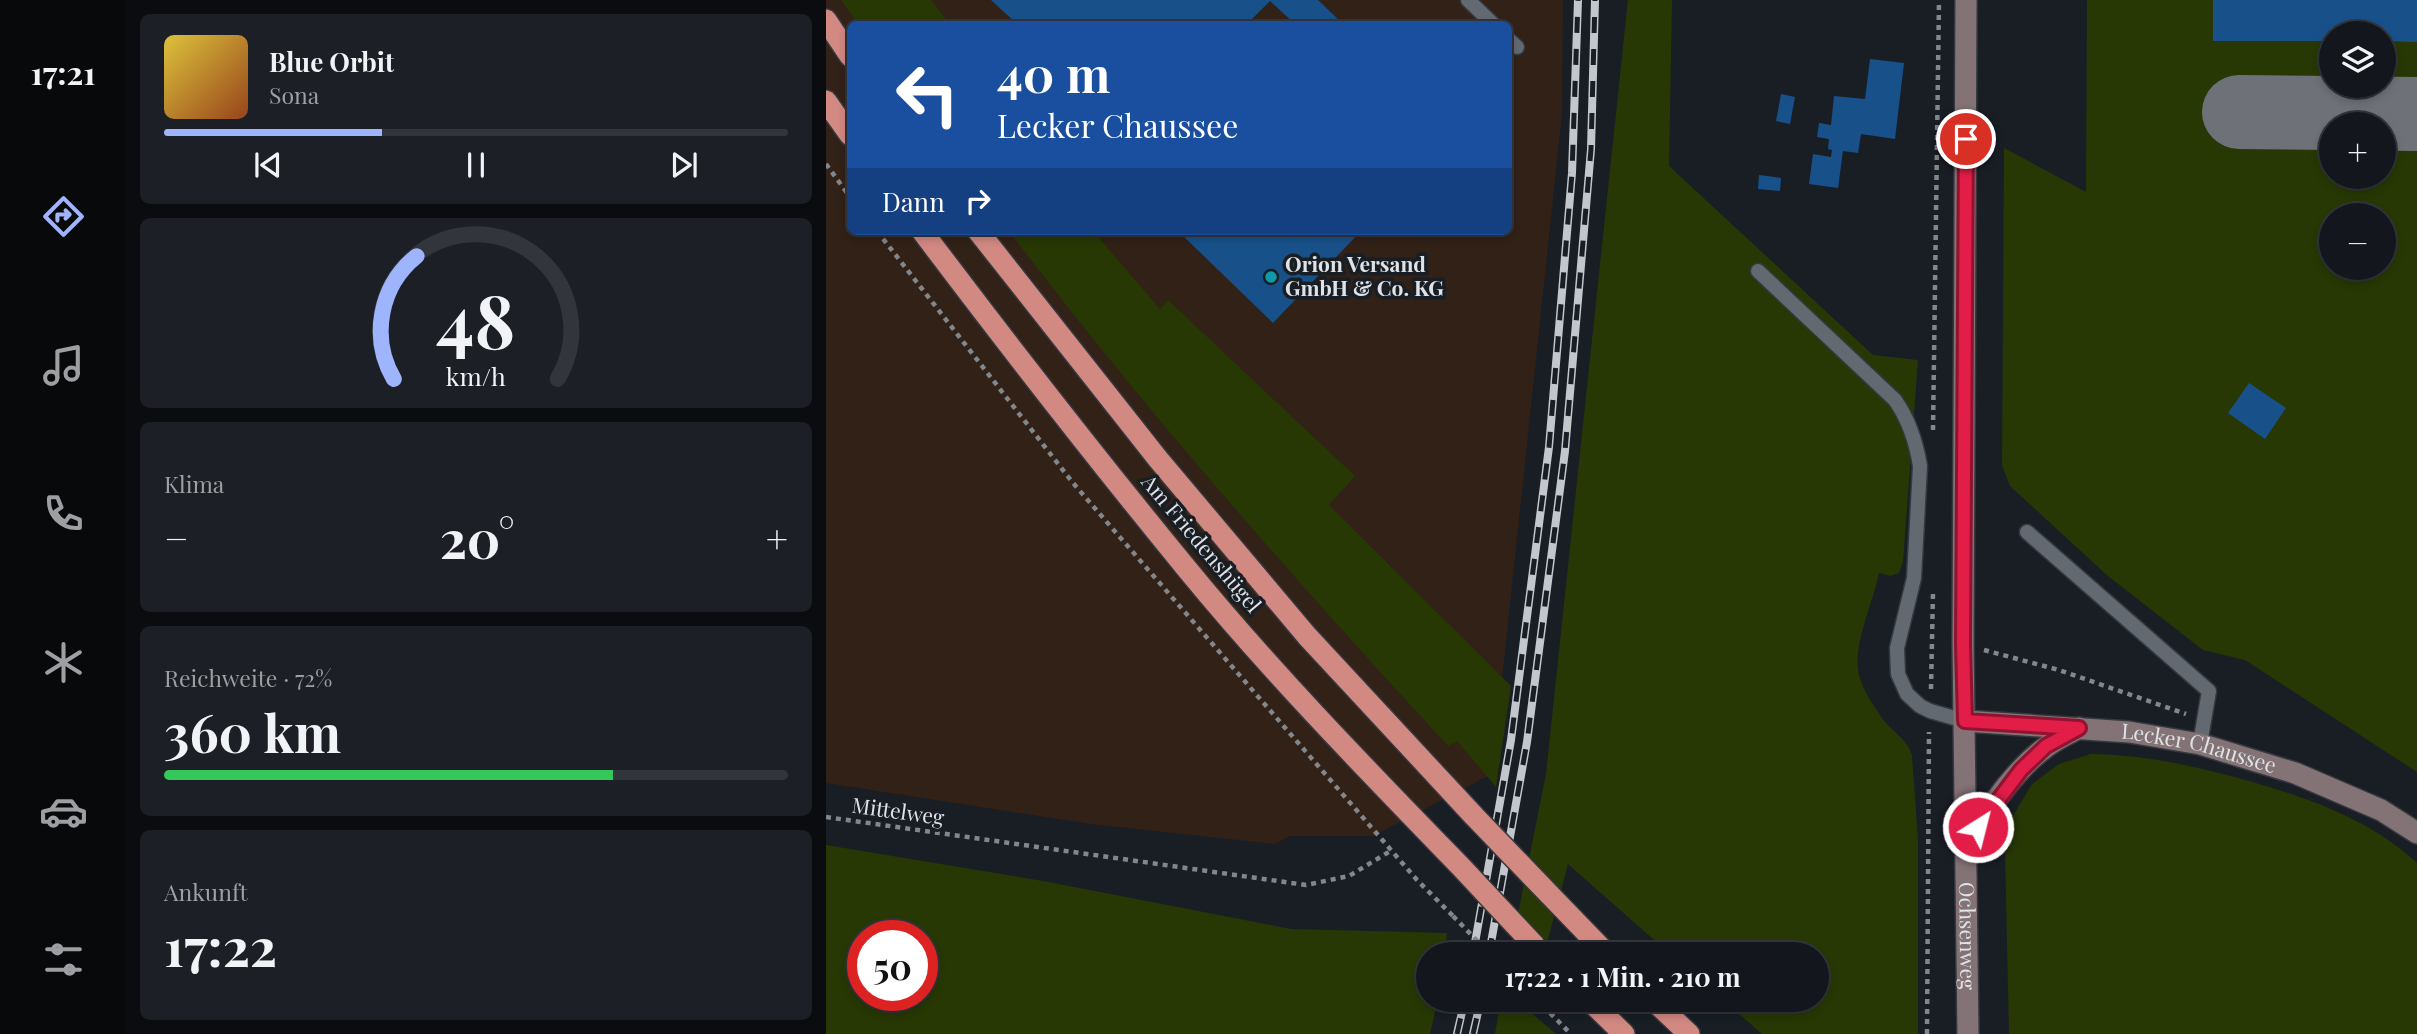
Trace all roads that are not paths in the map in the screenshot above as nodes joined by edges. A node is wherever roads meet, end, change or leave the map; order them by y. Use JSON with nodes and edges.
{"nodes":[{"id":1,"x":1468,"y":0,"type":"edge"},
{"id":2,"x":1966,"y":0,"type":"edge"},
{"id":3,"x":826,"y":20,"type":"edge"},
{"id":4,"x":1490,"y":21,"type":"edge"},
{"id":5,"x":847,"y":52,"type":"edge"},
{"id":6,"x":826,"y":101,"type":"edge"},
{"id":7,"x":847,"y":131,"type":"edge"},
{"id":8,"x":925,"y":235,"type":"edge"},
{"id":9,"x":981,"y":235,"type":"edge"},
{"id":10,"x":1758,"y":271,"type":"dead end"},
{"id":11,"x":2028,"y":532,"type":"dead end"},
{"id":12,"x":1965,"y":721,"type":"junction"},
{"id":13,"x":2079,"y":728,"type":"junction"},
{"id":14,"x":2200,"y":744,"type":"junction"},
{"id":15,"x":2417,"y":833,"type":"edge"},
{"id":16,"x":1966,"y":843,"type":"junction"},
{"id":17,"x":1531,"y":942,"type":"edge"},
{"id":18,"x":1595,"y":942,"type":"edge"},
{"id":19,"x":1601,"y":1012,"type":"edge"},
{"id":20,"x":1666,"y":1012,"type":"edge"},
{"id":21,"x":1624,"y":1034,"type":"edge"},
{"id":22,"x":1689,"y":1034,"type":"edge"},
{"id":23,"x":1968,"y":1034,"type":"edge"}],
"edges":[{"from":1,"to":4,"type":"lane"},
{"from":2,"to":12,"type":"main road","name":"Ochsenweg"},
{"from":3,"to":5,"type":"highway"},
{"from":6,"to":7,"type":"highway"},
{"from":8,"to":17,"type":"highway","name":"Am Friedenshügel","bridge":true},
{"from":9,"to":18,"type":"highway","name":"Am Friedenshügel","bridge":true},
{"from":10,"to":12,"type":"lane"},
{"from":11,"to":14,"type":"lane"},
{"from":12,"to":13,"type":"main road","name":"Lecker Chaussee"},
{"from":12,"to":16,"type":"main road","name":"Ochsenweg"},
{"from":13,"to":14,"type":"main road","name":"Lecker Chaussee"},
{"from":13,"to":16,"type":"main road"},
{"from":14,"to":15,"type":"main road","name":"Lecker Chaussee"},
{"from":16,"to":23,"type":"main road","name":"Ochsenweg"},
{"from":19,"to":21,"type":"highway"},
{"from":20,"to":22,"type":"highway"}]}
